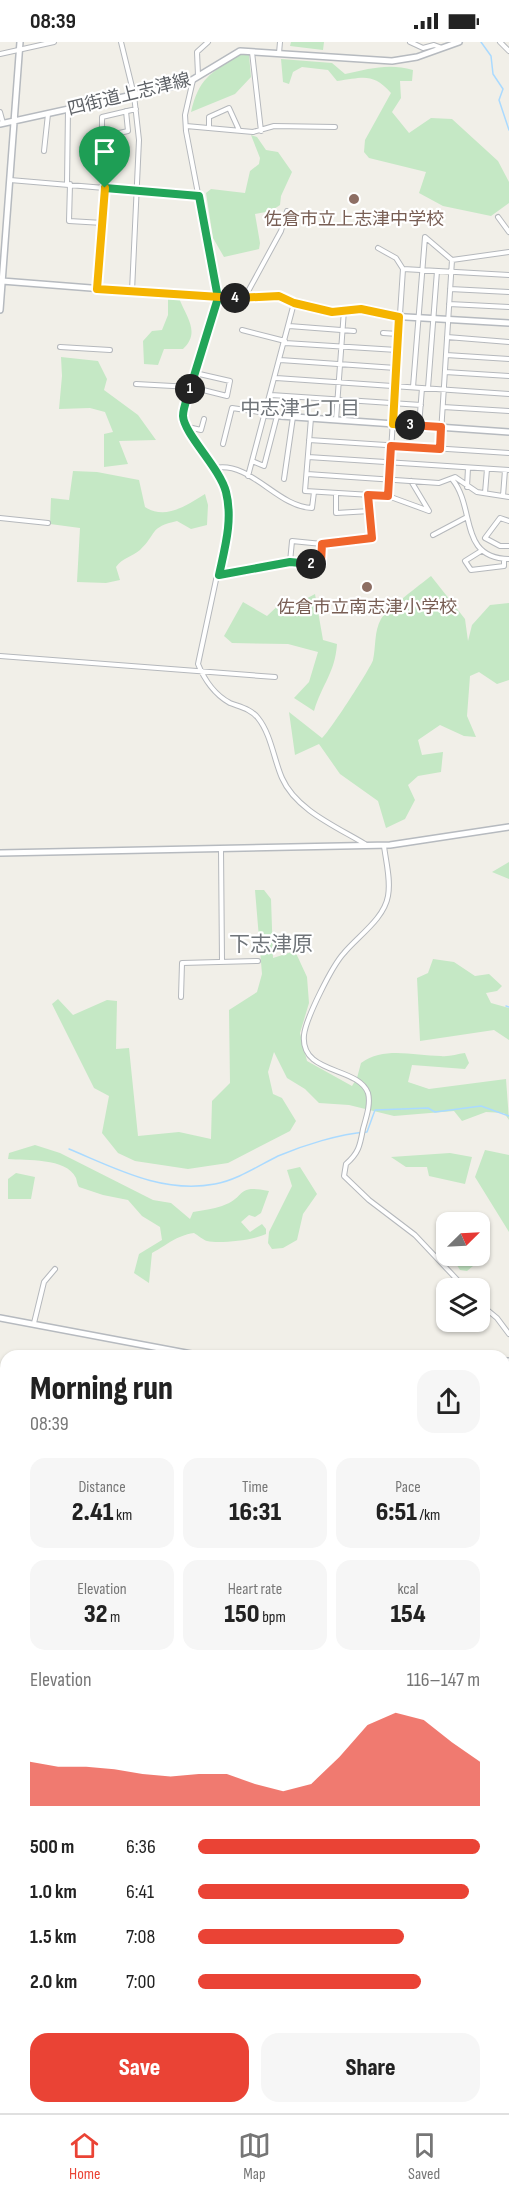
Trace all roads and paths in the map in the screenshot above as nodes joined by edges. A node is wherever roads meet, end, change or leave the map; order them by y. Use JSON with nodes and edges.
{"nodes":[{"id":1,"x":20,"y":42,"type":"edge"},
{"id":2,"x":54,"y":42,"type":"edge"},
{"id":3,"x":120,"y":42,"type":"edge"},
{"id":4,"x":208,"y":42,"type":"edge"},
{"id":5,"x":280,"y":42,"type":"edge"},
{"id":6,"x":411,"y":42,"type":"edge"},
{"id":7,"x":459,"y":42,"type":"edge"},
{"id":8,"x":500,"y":42,"type":"edge"},
{"id":9,"x":442,"y":48,"type":"junction"},
{"id":10,"x":20,"y":50,"type":"junction"},
{"id":11,"x":252,"y":51,"type":"junction"},
{"id":12,"x":509,"y":51,"type":"edge"},
{"id":13,"x":279,"y":53,"type":"junction"},
{"id":14,"x":0,"y":54,"type":"edge"},
{"id":15,"x":196,"y":79,"type":"junction"},
{"id":16,"x":134,"y":95,"type":"junction"},
{"id":17,"x":136,"y":109,"type":"junction"},
{"id":18,"x":68,"y":110,"type":"junction"},
{"id":19,"x":126,"y":111,"type":"junction"},
{"id":20,"x":0,"y":112,"type":"edge"},
{"id":21,"x":48,"y":114,"type":"junction"},
{"id":22,"x":14,"y":121,"type":"junction"},
{"id":23,"x":1,"y":124,"type":"edge"},
{"id":24,"x":186,"y":126,"type":"junction"},
{"id":25,"x":335,"y":127,"type":"dead end"},
{"id":26,"x":209,"y":128,"type":"junction"},
{"id":27,"x":239,"y":131,"type":"junction"},
{"id":28,"x":261,"y":131,"type":"junction"},
{"id":29,"x":44,"y":152,"type":"dead end"},
{"id":30,"x":10,"y":180,"type":"junction"},
{"id":31,"x":68,"y":184,"type":"junction"},
{"id":32,"x":105,"y":188,"type":"junction"},
{"id":33,"x":139,"y":190,"type":"junction"},
{"id":34,"x":199,"y":196,"type":"junction"},
{"id":35,"x":287,"y":211,"type":"dead end"},
{"id":36,"x":498,"y":217,"type":"dead end"},
{"id":37,"x":103,"y":223,"type":"junction"},
{"id":38,"x":507,"y":224,"type":"edge"},
{"id":39,"x":509,"y":232,"type":"edge"},
{"id":40,"x":378,"y":248,"type":"dead end"},
{"id":41,"x":509,"y":252,"type":"edge"},
{"id":42,"x":452,"y":260,"type":"junction"},
{"id":43,"x":403,"y":269,"type":"junction"},
{"id":44,"x":421,"y":270,"type":"junction"},
{"id":45,"x":437,"y":271,"type":"junction"},
{"id":46,"x":451,"y":272,"type":"junction"},
{"id":47,"x":509,"y":275,"type":"edge"},
{"id":48,"x":2,"y":281,"type":"junction"},
{"id":49,"x":97,"y":289,"type":"junction"},
{"id":50,"x":450,"y":289,"type":"junction"},
{"id":51,"x":132,"y":291,"type":"junction"},
{"id":52,"x":509,"y":292,"type":"edge"},
{"id":53,"x":218,"y":298,"type":"junction"},
{"id":54,"x":245,"y":298,"type":"junction"},
{"id":55,"x":294,"y":303,"type":"junction"},
{"id":56,"x":449,"y":304,"type":"junction"},
{"id":57,"x":509,"y":307,"type":"edge"},
{"id":58,"x":0,"y":310,"type":"edge"},
{"id":59,"x":344,"y":310,"type":"junction"},
{"id":60,"x":399,"y":317,"type":"junction"},
{"id":61,"x":417,"y":318,"type":"junction"},
{"id":62,"x":433,"y":319,"type":"junction"},
{"id":63,"x":448,"y":320,"type":"junction"},
{"id":64,"x":509,"y":323,"type":"edge"},
{"id":65,"x":289,"y":326,"type":"junction"},
{"id":66,"x":242,"y":330,"type":"dead end"},
{"id":67,"x":343,"y":330,"type":"junction"},
{"id":68,"x":354,"y":331,"type":"dead end"},
{"id":69,"x":383,"y":333,"type":"dead end"},
{"id":70,"x":398,"y":334,"type":"junction"},
{"id":71,"x":447,"y":338,"type":"junction"},
{"id":72,"x":285,"y":342,"type":"junction"},
{"id":73,"x":509,"y":342,"type":"edge"},
{"id":74,"x":60,"y":346,"type":"dead end"},
{"id":75,"x":342,"y":347,"type":"junction"},
{"id":76,"x":110,"y":350,"type":"dead end"},
{"id":77,"x":397,"y":351,"type":"junction"},
{"id":78,"x":446,"y":355,"type":"junction"},
{"id":79,"x":280,"y":360,"type":"junction"},
{"id":80,"x":509,"y":360,"type":"edge"},
{"id":81,"x":341,"y":364,"type":"junction"},
{"id":82,"x":396,"y":368,"type":"junction"},
{"id":83,"x":445,"y":372,"type":"junction"},
{"id":84,"x":195,"y":373,"type":"junction"},
{"id":85,"x":509,"y":376,"type":"edge"},
{"id":86,"x":276,"y":378,"type":"junction"},
{"id":87,"x":340,"y":383,"type":"junction"},
{"id":88,"x":136,"y":384,"type":"dead end"},
{"id":89,"x":395,"y":386,"type":"junction"},
{"id":90,"x":191,"y":387,"type":"junction"},
{"id":91,"x":413,"y":387,"type":"junction"},
{"id":92,"x":422,"y":388,"type":"junction"},
{"id":93,"x":428,"y":388,"type":"junction"},
{"id":94,"x":444,"y":389,"type":"junction"},
{"id":95,"x":509,"y":394,"type":"edge"},
{"id":96,"x":271,"y":395,"type":"junction"},
{"id":97,"x":338,"y":400,"type":"junction"},
{"id":98,"x":394,"y":404,"type":"junction"},
{"id":99,"x":421,"y":405,"type":"junction"},
{"id":100,"x":442,"y":407,"type":"junction"},
{"id":101,"x":509,"y":411,"type":"edge"},
{"id":102,"x":267,"y":414,"type":"junction"},
{"id":103,"x":277,"y":416,"type":"junction"},
{"id":104,"x":293,"y":417,"type":"junction"},
{"id":105,"x":311,"y":418,"type":"junction"},
{"id":106,"x":204,"y":419,"type":"dead end"},
{"id":107,"x":336,"y":420,"type":"junction"},
{"id":108,"x":393,"y":424,"type":"junction"},
{"id":109,"x":419,"y":426,"type":"junction"},
{"id":110,"x":187,"y":427,"type":"junction"},
{"id":111,"x":441,"y":427,"type":"junction"},
{"id":112,"x":509,"y":432,"type":"edge"},
{"id":113,"x":309,"y":440,"type":"junction"},
{"id":114,"x":222,"y":444,"type":"dead end"},
{"id":115,"x":391,"y":446,"type":"junction"},
{"id":116,"x":440,"y":449,"type":"junction"},
{"id":117,"x":509,"y":453,"type":"edge"},
{"id":118,"x":308,"y":457,"type":"junction"},
{"id":119,"x":252,"y":461,"type":"junction"},
{"id":120,"x":390,"y":462,"type":"junction"},
{"id":121,"x":215,"y":468,"type":"junction"},
{"id":122,"x":468,"y":468,"type":"junction"},
{"id":123,"x":487,"y":469,"type":"junction"},
{"id":124,"x":507,"y":470,"type":"edge"},
{"id":125,"x":307,"y":474,"type":"junction"},
{"id":126,"x":248,"y":476,"type":"junction"},
{"id":127,"x":284,"y":479,"type":"dead end"},
{"id":128,"x":452,"y":479,"type":"junction"},
{"id":129,"x":389,"y":480,"type":"junction"},
{"id":130,"x":411,"y":481,"type":"junction"},
{"id":131,"x":467,"y":487,"type":"junction"},
{"id":132,"x":314,"y":492,"type":"junction"},
{"id":133,"x":336,"y":493,"type":"junction"},
{"id":134,"x":486,"y":493,"type":"junction"},
{"id":135,"x":368,"y":495,"type":"junction"},
{"id":136,"x":388,"y":496,"type":"junction"},
{"id":137,"x":503,"y":496,"type":"junction"},
{"id":138,"x":509,"y":497,"type":"edge"},
{"id":139,"x":370,"y":511,"type":"junction"},
{"id":140,"x":467,"y":517,"type":"junction"},
{"id":141,"x":0,"y":518,"type":"edge"},
{"id":142,"x":509,"y":521,"type":"edge"},
{"id":143,"x":48,"y":523,"type":"dead end"},
{"id":144,"x":433,"y":535,"type":"dead end"},
{"id":145,"x":322,"y":544,"type":"junction"},
{"id":146,"x":509,"y":546,"type":"edge"},
{"id":147,"x":481,"y":551,"type":"junction"},
{"id":148,"x":507,"y":559,"type":"edge"},
{"id":149,"x":290,"y":562,"type":"junction"},
{"id":150,"x":219,"y":575,"type":"junction"},
{"id":151,"x":0,"y":656,"type":"edge"},
{"id":152,"x":202,"y":672,"type":"junction"},
{"id":153,"x":275,"y":677,"type":"dead end"},
{"id":154,"x":509,"y":827,"type":"edge"},
{"id":155,"x":368,"y":846,"type":"junction"},
{"id":156,"x":384,"y":846,"type":"junction"},
{"id":157,"x":221,"y":849,"type":"junction"},
{"id":158,"x":0,"y":854,"type":"edge"},
{"id":159,"x":258,"y":960,"type":"dead end"},
{"id":160,"x":222,"y":962,"type":"junction"},
{"id":161,"x":181,"y":998,"type":"dead end"},
{"id":162,"x":55,"y":1269,"type":"dead end"},
{"id":163,"x":456,"y":1278,"type":"edge"},
{"id":164,"x":490,"y":1312,"type":"edge"},
{"id":165,"x":0,"y":1318,"type":"edge"},
{"id":166,"x":34,"y":1323,"type":"junction"},
{"id":167,"x":509,"y":1335,"type":"edge"},
{"id":168,"x":171,"y":1350,"type":"edge"}],
"edges":[{"from":1,"to":10,"type":"street"},
{"from":2,"to":10,"type":"street"},
{"from":3,"to":16,"type":"street"},
{"from":4,"to":15,"type":"street"},
{"from":5,"to":13,"type":"street"},
{"from":6,"to":9,"type":"street"},
{"from":7,"to":9,"type":"street","name":"四街道上志津線"},
{"from":8,"to":12,"type":"street"},
{"from":9,"to":13,"type":"street","name":"四街道上志津線"},
{"from":10,"to":14,"type":"street"},
{"from":10,"to":22,"type":"street"},
{"from":11,"to":13,"type":"street","name":"四街道上志津線"},
{"from":11,"to":15,"type":"street","name":"四街道上志津線"},
{"from":11,"to":28,"type":"street"},
{"from":15,"to":16,"type":"street","name":"四街道上志津線"},
{"from":15,"to":24,"type":"street"},
{"from":16,"to":17,"type":"street"},
{"from":16,"to":18,"type":"street","name":"四街道上志津線"},
{"from":17,"to":19,"type":"street"},
{"from":17,"to":33,"type":"street"},
{"from":18,"to":21,"type":"street","name":"四街道上志津線"},
{"from":18,"to":31,"type":"street"},
{"from":19,"to":19,"type":"street"},
{"from":20,"to":23,"type":"street"},
{"from":21,"to":22,"type":"street","name":"四街道上志津線"},
{"from":21,"to":29,"type":"street"},
{"from":22,"to":23,"type":"street","name":"四街道上志津線"},
{"from":22,"to":30,"type":"street"},
{"from":24,"to":26,"type":"street"},
{"from":24,"to":34,"type":"street"},
{"from":25,"to":28,"type":"street"},
{"from":26,"to":27,"type":"street"},
{"from":26,"to":27,"type":"street"},
{"from":27,"to":28,"type":"street"},
{"from":30,"to":31,"type":"street"},
{"from":30,"to":48,"type":"street"},
{"from":31,"to":32,"type":"street"},
{"from":31,"to":37,"type":"street"},
{"from":32,"to":33,"type":"street"},
{"from":32,"to":37,"type":"street"},
{"from":33,"to":34,"type":"street"},
{"from":33,"to":51,"type":"street"},
{"from":34,"to":53,"type":"street"},
{"from":35,"to":54,"type":"street"},
{"from":36,"to":38,"type":"street"},
{"from":37,"to":49,"type":"street"},
{"from":38,"to":39,"type":"street"},
{"from":40,"to":43,"type":"street"},
{"from":41,"to":42,"type":"street"},
{"from":42,"to":44,"type":"street"},
{"from":42,"to":46,"type":"street"},
{"from":43,"to":44,"type":"street"},
{"from":43,"to":60,"type":"street"},
{"from":44,"to":45,"type":"street"},
{"from":44,"to":61,"type":"street"},
{"from":45,"to":46,"type":"street"},
{"from":45,"to":62,"type":"street"},
{"from":46,"to":47,"type":"street"},
{"from":46,"to":50,"type":"street"},
{"from":48,"to":49,"type":"street"},
{"from":48,"to":58,"type":"street"},
{"from":49,"to":51,"type":"street"},
{"from":50,"to":52,"type":"street"},
{"from":50,"to":56,"type":"street"},
{"from":51,"to":53,"type":"street"},
{"from":53,"to":54,"type":"street"},
{"from":53,"to":84,"type":"street"},
{"from":54,"to":55,"type":"street"},
{"from":55,"to":59,"type":"street"},
{"from":55,"to":65,"type":"street"},
{"from":56,"to":57,"type":"street"},
{"from":56,"to":63,"type":"street"},
{"from":59,"to":60,"type":"street"},
{"from":59,"to":67,"type":"street"},
{"from":60,"to":61,"type":"street"},
{"from":60,"to":70,"type":"street"},
{"from":61,"to":62,"type":"street"},
{"from":61,"to":91,"type":"street"},
{"from":62,"to":63,"type":"street"},
{"from":62,"to":93,"type":"street"},
{"from":63,"to":64,"type":"street"},
{"from":63,"to":71,"type":"street"},
{"from":65,"to":67,"type":"street"},
{"from":65,"to":72,"type":"street"},
{"from":66,"to":72,"type":"street"},
{"from":67,"to":68,"type":"street"},
{"from":67,"to":75,"type":"street"},
{"from":69,"to":70,"type":"street"},
{"from":70,"to":77,"type":"street"},
{"from":71,"to":73,"type":"street"},
{"from":71,"to":78,"type":"street"},
{"from":72,"to":75,"type":"street"},
{"from":72,"to":79,"type":"street"},
{"from":74,"to":76,"type":"street"},
{"from":75,"to":77,"type":"street"},
{"from":75,"to":81,"type":"street"},
{"from":77,"to":82,"type":"street"},
{"from":78,"to":80,"type":"street"},
{"from":78,"to":83,"type":"street"},
{"from":79,"to":81,"type":"street"},
{"from":79,"to":86,"type":"street"},
{"from":81,"to":82,"type":"street"},
{"from":81,"to":87,"type":"street"},
{"from":82,"to":89,"type":"street"},
{"from":83,"to":85,"type":"street"},
{"from":83,"to":94,"type":"street"},
{"from":84,"to":90,"type":"street"},
{"from":84,"to":90,"type":"street"},
{"from":86,"to":87,"type":"street"},
{"from":86,"to":96,"type":"street"},
{"from":87,"to":89,"type":"street"},
{"from":87,"to":97,"type":"street"},
{"from":88,"to":90,"type":"street"},
{"from":89,"to":91,"type":"street"},
{"from":89,"to":98,"type":"street"},
{"from":90,"to":110,"type":"street"},
{"from":91,"to":92,"type":"street"},
{"from":92,"to":93,"type":"street"},
{"from":92,"to":99,"type":"street"},
{"from":93,"to":94,"type":"street"},
{"from":94,"to":95,"type":"street"},
{"from":94,"to":100,"type":"street"},
{"from":96,"to":97,"type":"street"},
{"from":96,"to":102,"type":"street"},
{"from":97,"to":98,"type":"street"},
{"from":97,"to":107,"type":"street"},
{"from":98,"to":99,"type":"street"},
{"from":98,"to":108,"type":"street"},
{"from":99,"to":109,"type":"street"},
{"from":100,"to":101,"type":"street"},
{"from":100,"to":111,"type":"street"},
{"from":102,"to":103,"type":"street"},
{"from":102,"to":114,"type":"street"},
{"from":102,"to":119,"type":"street"},
{"from":103,"to":104,"type":"street"},
{"from":103,"to":119,"type":"street"},
{"from":104,"to":105,"type":"street"},
{"from":104,"to":127,"type":"street"},
{"from":105,"to":107,"type":"street"},
{"from":105,"to":113,"type":"street"},
{"from":106,"to":110,"type":"street"},
{"from":107,"to":108,"type":"street"},
{"from":108,"to":109,"type":"street"},
{"from":108,"to":115,"type":"street"},
{"from":109,"to":111,"type":"street"},
{"from":110,"to":121,"type":"street"},
{"from":111,"to":112,"type":"street"},
{"from":111,"to":116,"type":"street"},
{"from":113,"to":115,"type":"street"},
{"from":113,"to":118,"type":"street"},
{"from":115,"to":116,"type":"street"},
{"from":115,"to":120,"type":"street"},
{"from":116,"to":117,"type":"street"},
{"from":118,"to":120,"type":"street"},
{"from":118,"to":125,"type":"street"},
{"from":119,"to":126,"type":"street"},
{"from":120,"to":122,"type":"street"},
{"from":120,"to":129,"type":"street"},
{"from":121,"to":126,"type":"street"},
{"from":121,"to":150,"type":"street"},
{"from":122,"to":123,"type":"street"},
{"from":122,"to":131,"type":"street"},
{"from":123,"to":124,"type":"street"},
{"from":123,"to":134,"type":"street"},
{"from":124,"to":137,"type":"street"},
{"from":125,"to":129,"type":"street"},
{"from":125,"to":132,"type":"street"},
{"from":126,"to":132,"type":"street"},
{"from":128,"to":130,"type":"street"},
{"from":128,"to":131,"type":"street"},
{"from":128,"to":140,"type":"street"},
{"from":129,"to":130,"type":"street"},
{"from":129,"to":136,"type":"street"},
{"from":130,"to":136,"type":"street"},
{"from":131,"to":134,"type":"street"},
{"from":132,"to":133,"type":"street"},
{"from":133,"to":135,"type":"street"},
{"from":133,"to":139,"type":"street"},
{"from":134,"to":137,"type":"street"},
{"from":135,"to":136,"type":"street"},
{"from":135,"to":139,"type":"street"},
{"from":137,"to":138,"type":"street"},
{"from":139,"to":145,"type":"street"},
{"from":140,"to":144,"type":"street"},
{"from":140,"to":147,"type":"street"},
{"from":141,"to":143,"type":"street"},
{"from":142,"to":146,"type":"street"},
{"from":145,"to":149,"type":"street"},
{"from":145,"to":149,"type":"street"},
{"from":147,"to":148,"type":"street"},
{"from":147,"to":148,"type":"street"},
{"from":149,"to":150,"type":"street"},
{"from":150,"to":152,"type":"street"},
{"from":151,"to":152,"type":"street"},
{"from":152,"to":153,"type":"street"},
{"from":152,"to":155,"type":"street"},
{"from":154,"to":156,"type":"street"},
{"from":155,"to":156,"type":"street"},
{"from":155,"to":157,"type":"street"},
{"from":156,"to":163,"type":"street"},
{"from":157,"to":158,"type":"street"},
{"from":157,"to":160,"type":"street"},
{"from":159,"to":160,"type":"street"},
{"from":160,"to":161,"type":"street"},
{"from":162,"to":166,"type":"street"},
{"from":164,"to":167,"type":"street"},
{"from":165,"to":166,"type":"street"},
{"from":166,"to":168,"type":"street"}]}
